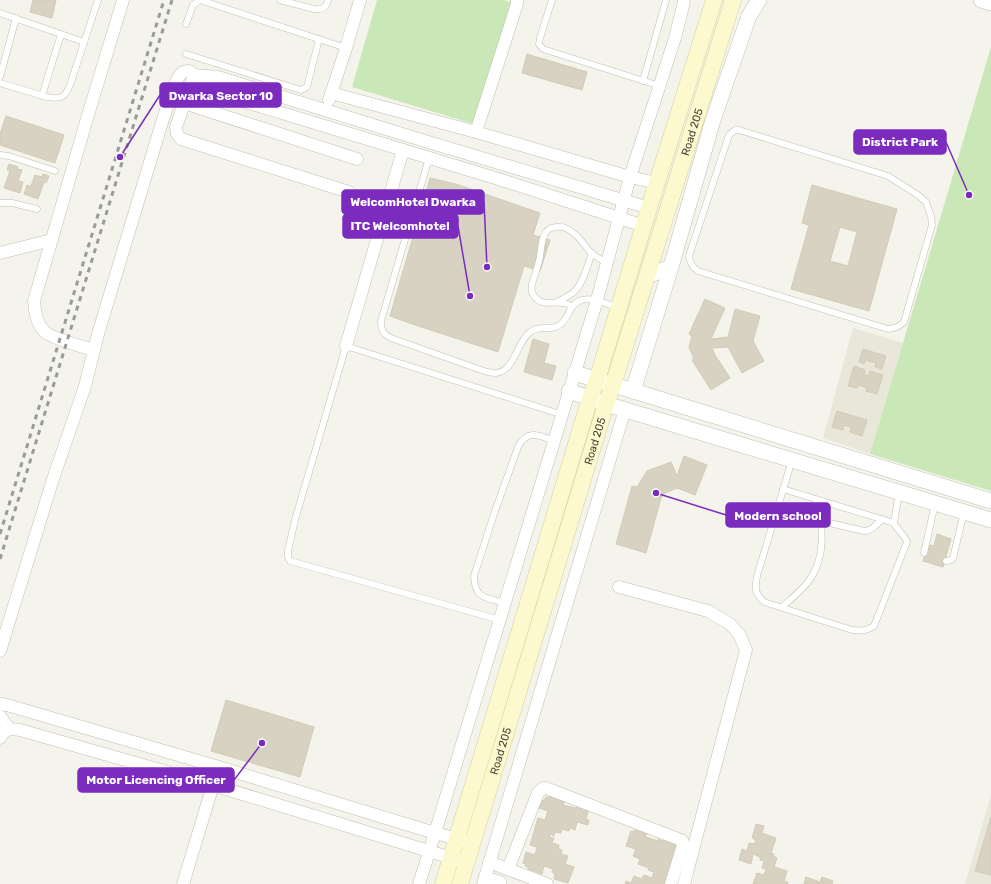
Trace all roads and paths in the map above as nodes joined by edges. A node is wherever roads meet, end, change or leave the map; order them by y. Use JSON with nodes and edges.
{"nodes":[{"id":1,"x":98,"y":0,"type":"edge"},
{"id":2,"x":123,"y":0,"type":"edge"},
{"id":3,"x":200,"y":0,"type":"edge"},
{"id":4,"x":280,"y":0,"type":"edge"},
{"id":5,"x":328,"y":0,"type":"edge"},
{"id":6,"x":360,"y":0,"type":"edge"},
{"id":7,"x":517,"y":0,"type":"edge"},
{"id":8,"x":552,"y":0,"type":"edge"},
{"id":9,"x":666,"y":0,"type":"edge"},
{"id":10,"x":684,"y":0,"type":"edge"},
{"id":11,"x":714,"y":0,"type":"edge"},
{"id":12,"x":739,"y":0,"type":"edge"},
{"id":13,"x":759,"y":0,"type":"edge"},
{"id":14,"x":981,"y":0,"type":"edge"},
{"id":15,"x":991,"y":3,"type":"edge"},
{"id":16,"x":731,"y":6,"type":"edge"},
{"id":17,"x":0,"y":13,"type":"edge"},
{"id":18,"x":16,"y":18,"type":"junction"},
{"id":19,"x":186,"y":24,"type":"dead end"},
{"id":20,"x":61,"y":34,"type":"junction"},
{"id":21,"x":319,"y":39,"type":"junction"},
{"id":22,"x":84,"y":42,"type":"junction"},
{"id":23,"x":346,"y":48,"type":"junction"},
{"id":24,"x":186,"y":54,"type":"dead end"},
{"id":25,"x":194,"y":75,"type":"junction"},
{"id":26,"x":0,"y":77,"type":"edge"},
{"id":27,"x":643,"y":81,"type":"junction"},
{"id":28,"x":0,"y":83,"type":"edge"},
{"id":29,"x":660,"y":86,"type":"junction"},
{"id":30,"x":331,"y":93,"type":"junction"},
{"id":31,"x":42,"y":96,"type":"junction"},
{"id":32,"x":184,"y":102,"type":"junction"},
{"id":33,"x":326,"y":110,"type":"junction"},
{"id":34,"x":476,"y":132,"type":"junction"},
{"id":35,"x":403,"y":150,"type":"junction"},
{"id":36,"x":0,"y":155,"type":"edge"},
{"id":37,"x":429,"y":158,"type":"junction"},
{"id":38,"x":357,"y":159,"type":"dead end"},
{"id":39,"x":55,"y":171,"type":"dead end"},
{"id":40,"x":630,"y":177,"type":"junction"},
{"id":41,"x":657,"y":183,"type":"junction"},
{"id":42,"x":349,"y":192,"type":"dead end"},
{"id":43,"x":624,"y":200,"type":"junction"},
{"id":44,"x":0,"y":203,"type":"edge"},
{"id":45,"x":649,"y":208,"type":"junction"},
{"id":46,"x":38,"y":209,"type":"dead end"},
{"id":47,"x":620,"y":218,"type":"junction"},
{"id":48,"x":644,"y":226,"type":"junction"},
{"id":49,"x":52,"y":240,"type":"junction"},
{"id":50,"x":0,"y":253,"type":"edge"},
{"id":51,"x":592,"y":253,"type":"junction"},
{"id":52,"x":607,"y":263,"type":"junction"},
{"id":53,"x":671,"y":267,"type":"junction"},
{"id":54,"x":698,"y":271,"type":"joint"},
{"id":55,"x":647,"y":276,"type":"junction"},
{"id":56,"x":597,"y":300,"type":"junction"},
{"id":57,"x":554,"y":303,"type":"junction"},
{"id":58,"x":572,"y":307,"type":"junction"},
{"id":59,"x":619,"y":308,"type":"junction"},
{"id":60,"x":346,"y":346,"type":"junction"},
{"id":61,"x":94,"y":350,"type":"junction"},
{"id":62,"x":575,"y":373,"type":"junction"},
{"id":63,"x":597,"y":380,"type":"junction"},
{"id":64,"x":613,"y":385,"type":"junction"},
{"id":65,"x":569,"y":391,"type":"junction"},
{"id":66,"x":633,"y":391,"type":"junction"},
{"id":67,"x":590,"y":398,"type":"junction"},
{"id":68,"x":606,"y":404,"type":"junction"},
{"id":69,"x":625,"y":409,"type":"junction"},
{"id":70,"x":563,"y":415,"type":"junction"},
{"id":71,"x":554,"y":441,"type":"junction"},
{"id":72,"x":792,"y":460,"type":"junction"},
{"id":73,"x":783,"y":489,"type":"junction"},
{"id":74,"x":899,"y":492,"type":"junction"},
{"id":75,"x":815,"y":499,"type":"junction"},
{"id":76,"x":991,"y":501,"type":"edge"},
{"id":77,"x":935,"y":503,"type":"junction"},
{"id":78,"x":964,"y":512,"type":"junction"},
{"id":79,"x":882,"y":519,"type":"junction"},
{"id":80,"x":991,"y":520,"type":"edge"},
{"id":81,"x":821,"y":521,"type":"junction"},
{"id":82,"x":894,"y":523,"type":"junction"},
{"id":83,"x":924,"y":553,"type":"dead end"},
{"id":84,"x":946,"y":561,"type":"dead end"},
{"id":85,"x":619,"y":587,"type":"dead end"},
{"id":86,"x":505,"y":603,"type":"junction"},
{"id":87,"x":782,"y":607,"type":"junction"},
{"id":88,"x":500,"y":620,"type":"junction"},
{"id":89,"x":0,"y":651,"type":"edge"},
{"id":90,"x":0,"y":704,"type":"edge"},
{"id":91,"x":0,"y":716,"type":"edge"},
{"id":92,"x":9,"y":729,"type":"junction"},
{"id":93,"x":0,"y":738,"type":"edge"},
{"id":94,"x":213,"y":785,"type":"junction"},
{"id":95,"x":435,"y":833,"type":"junction"},
{"id":96,"x":457,"y":838,"type":"junction"},
{"id":97,"x":473,"y":843,"type":"junction"},
{"id":98,"x":429,"y":851,"type":"junction"},
{"id":99,"x":451,"y":857,"type":"junction"},
{"id":100,"x":489,"y":862,"type":"junction"},
{"id":101,"x":467,"y":863,"type":"junction"},
{"id":102,"x":508,"y":869,"type":"junction"},
{"id":103,"x":484,"y":880,"type":"edge"},
{"id":104,"x":502,"y":883,"type":"edge"},
{"id":105,"x":183,"y":884,"type":"edge"},
{"id":106,"x":419,"y":884,"type":"edge"},
{"id":107,"x":443,"y":884,"type":"edge"},
{"id":108,"x":460,"y":884,"type":"edge"},
{"id":109,"x":547,"y":884,"type":"edge"},
{"id":110,"x":671,"y":884,"type":"edge"},
{"id":111,"x":684,"y":884,"type":"edge"}],
"edges":[{"from":1,"to":22,"type":"lane"},
{"from":2,"to":49,"type":"street"},
{"from":3,"to":19,"type":"lane"},
{"from":3,"to":21,"type":"lane"},
{"from":4,"to":5,"type":"lane"},
{"from":6,"to":23,"type":"street"},
{"from":7,"to":34,"type":"street"},
{"from":8,"to":27,"type":"lane"},
{"from":9,"to":27,"type":"lane"},
{"from":10,"to":29,"type":"street"},
{"from":11,"to":41,"type":"main road","name":"Road 205"},
{"from":12,"to":16,"type":"main road"},
{"from":13,"to":53,"type":"street"},
{"from":14,"to":15,"type":"street"},
{"from":16,"to":55,"type":"main road","name":"Road 205"},
{"from":17,"to":18,"type":"lane"},
{"from":18,"to":20,"type":"lane"},
{"from":18,"to":26,"type":"lane"},
{"from":20,"to":22,"type":"lane"},
{"from":20,"to":31,"type":"lane"},
{"from":21,"to":23,"type":"lane"},
{"from":21,"to":24,"type":"lane"},
{"from":22,"to":31,"type":"lane"},
{"from":23,"to":30,"type":"street"},
{"from":25,"to":32,"type":"street"},
{"from":25,"to":33,"type":"street"},
{"from":25,"to":35,"type":"street"},
{"from":25,"to":61,"type":"street"},
{"from":27,"to":29,"type":"lane"},
{"from":28,"to":31,"type":"lane"},
{"from":29,"to":40,"type":"street"},
{"from":30,"to":33,"type":"street"},
{"from":30,"to":34,"type":"street"},
{"from":32,"to":38,"type":"street"},
{"from":32,"to":42,"type":"street"},
{"from":33,"to":43,"type":"street"},
{"from":34,"to":40,"type":"street"},
{"from":35,"to":37,"type":"street"},
{"from":35,"to":60,"type":"street"},
{"from":36,"to":39,"type":"lane"},
{"from":37,"to":47,"type":"street"},
{"from":37,"to":58,"type":"lane"},
{"from":40,"to":41,"type":"street"},
{"from":40,"to":43,"type":"street"},
{"from":41,"to":45,"type":"main road","name":"Road 205"},
{"from":43,"to":45,"type":"street"},
{"from":43,"to":47,"type":"street"},
{"from":44,"to":46,"type":"lane"},
{"from":45,"to":48,"type":"main road","name":"Road 205"},
{"from":47,"to":48,"type":"street"},
{"from":47,"to":52,"type":"street"},
{"from":48,"to":59,"type":"main road","name":"Road 205"},
{"from":49,"to":50,"type":"street"},
{"from":49,"to":61,"type":"street"},
{"from":51,"to":52,"type":"lane"},
{"from":51,"to":57,"type":"lane"},
{"from":51,"to":57,"type":"lane"},
{"from":52,"to":56,"type":"street"},
{"from":53,"to":55,"type":"street"},
{"from":53,"to":66,"type":"street"},
{"from":54,"to":54,"type":"lane"},
{"from":55,"to":64,"type":"main road","name":"Road 205"},
{"from":56,"to":58,"type":"lane"},
{"from":56,"to":59,"type":"lane"},
{"from":56,"to":62,"type":"street"},
{"from":57,"to":58,"type":"lane"},
{"from":59,"to":63,"type":"main road","name":"Road 205"},
{"from":60,"to":70,"type":"lane"},
{"from":60,"to":88,"type":"lane"},
{"from":61,"to":89,"type":"street"},
{"from":62,"to":63,"type":"street"},
{"from":62,"to":65,"type":"street"},
{"from":63,"to":64,"type":"street"},
{"from":63,"to":67,"type":"main road","name":"Road 205"},
{"from":64,"to":66,"type":"street"},
{"from":64,"to":68,"type":"main road","name":"Road 205"},
{"from":65,"to":67,"type":"street"},
{"from":65,"to":70,"type":"street"},
{"from":66,"to":76,"type":"street"},
{"from":67,"to":68,"type":"street"},
{"from":67,"to":96,"type":"main road","name":"Road 205"},
{"from":68,"to":69,"type":"street"},
{"from":68,"to":97,"type":"main road","name":"Road 205"},
{"from":69,"to":72,"type":"street"},
{"from":69,"to":100,"type":"street"},
{"from":70,"to":71,"type":"street"},
{"from":71,"to":86,"type":"street"},
{"from":71,"to":86,"type":"lane"},
{"from":72,"to":73,"type":"lane"},
{"from":72,"to":74,"type":"street"},
{"from":73,"to":75,"type":"lane"},
{"from":73,"to":87,"type":"lane"},
{"from":74,"to":77,"type":"street"},
{"from":74,"to":82,"type":"lane"},
{"from":75,"to":79,"type":"lane"},
{"from":75,"to":81,"type":"lane"},
{"from":77,"to":78,"type":"street"},
{"from":77,"to":83,"type":"lane"},
{"from":78,"to":80,"type":"street"},
{"from":78,"to":84,"type":"lane"},
{"from":79,"to":81,"type":"lane"},
{"from":79,"to":82,"type":"lane"},
{"from":81,"to":87,"type":"lane"},
{"from":82,"to":87,"type":"lane"},
{"from":85,"to":111,"type":"street"},
{"from":86,"to":88,"type":"street"},
{"from":88,"to":95,"type":"street"},
{"from":90,"to":95,"type":"street"},
{"from":91,"to":92,"type":"street"},
{"from":92,"to":93,"type":"street"},
{"from":92,"to":94,"type":"street"},
{"from":94,"to":98,"type":"street"},
{"from":94,"to":105,"type":"street"},
{"from":95,"to":96,"type":"street"},
{"from":95,"to":98,"type":"street"},
{"from":96,"to":97,"type":"street"},
{"from":96,"to":99,"type":"main road","name":"Road 205"},
{"from":97,"to":101,"type":"main road","name":"Road 205"},
{"from":98,"to":99,"type":"street"},
{"from":98,"to":106,"type":"street"},
{"from":99,"to":101,"type":"street"},
{"from":99,"to":107,"type":"main road","name":"Road 205"},
{"from":100,"to":102,"type":"street"},
{"from":100,"to":103,"type":"street"},
{"from":101,"to":108,"type":"main road","name":"Road 205"},
{"from":102,"to":109,"type":"street"},
{"from":102,"to":110,"type":"street"},
{"from":103,"to":104,"type":"street"}]}
